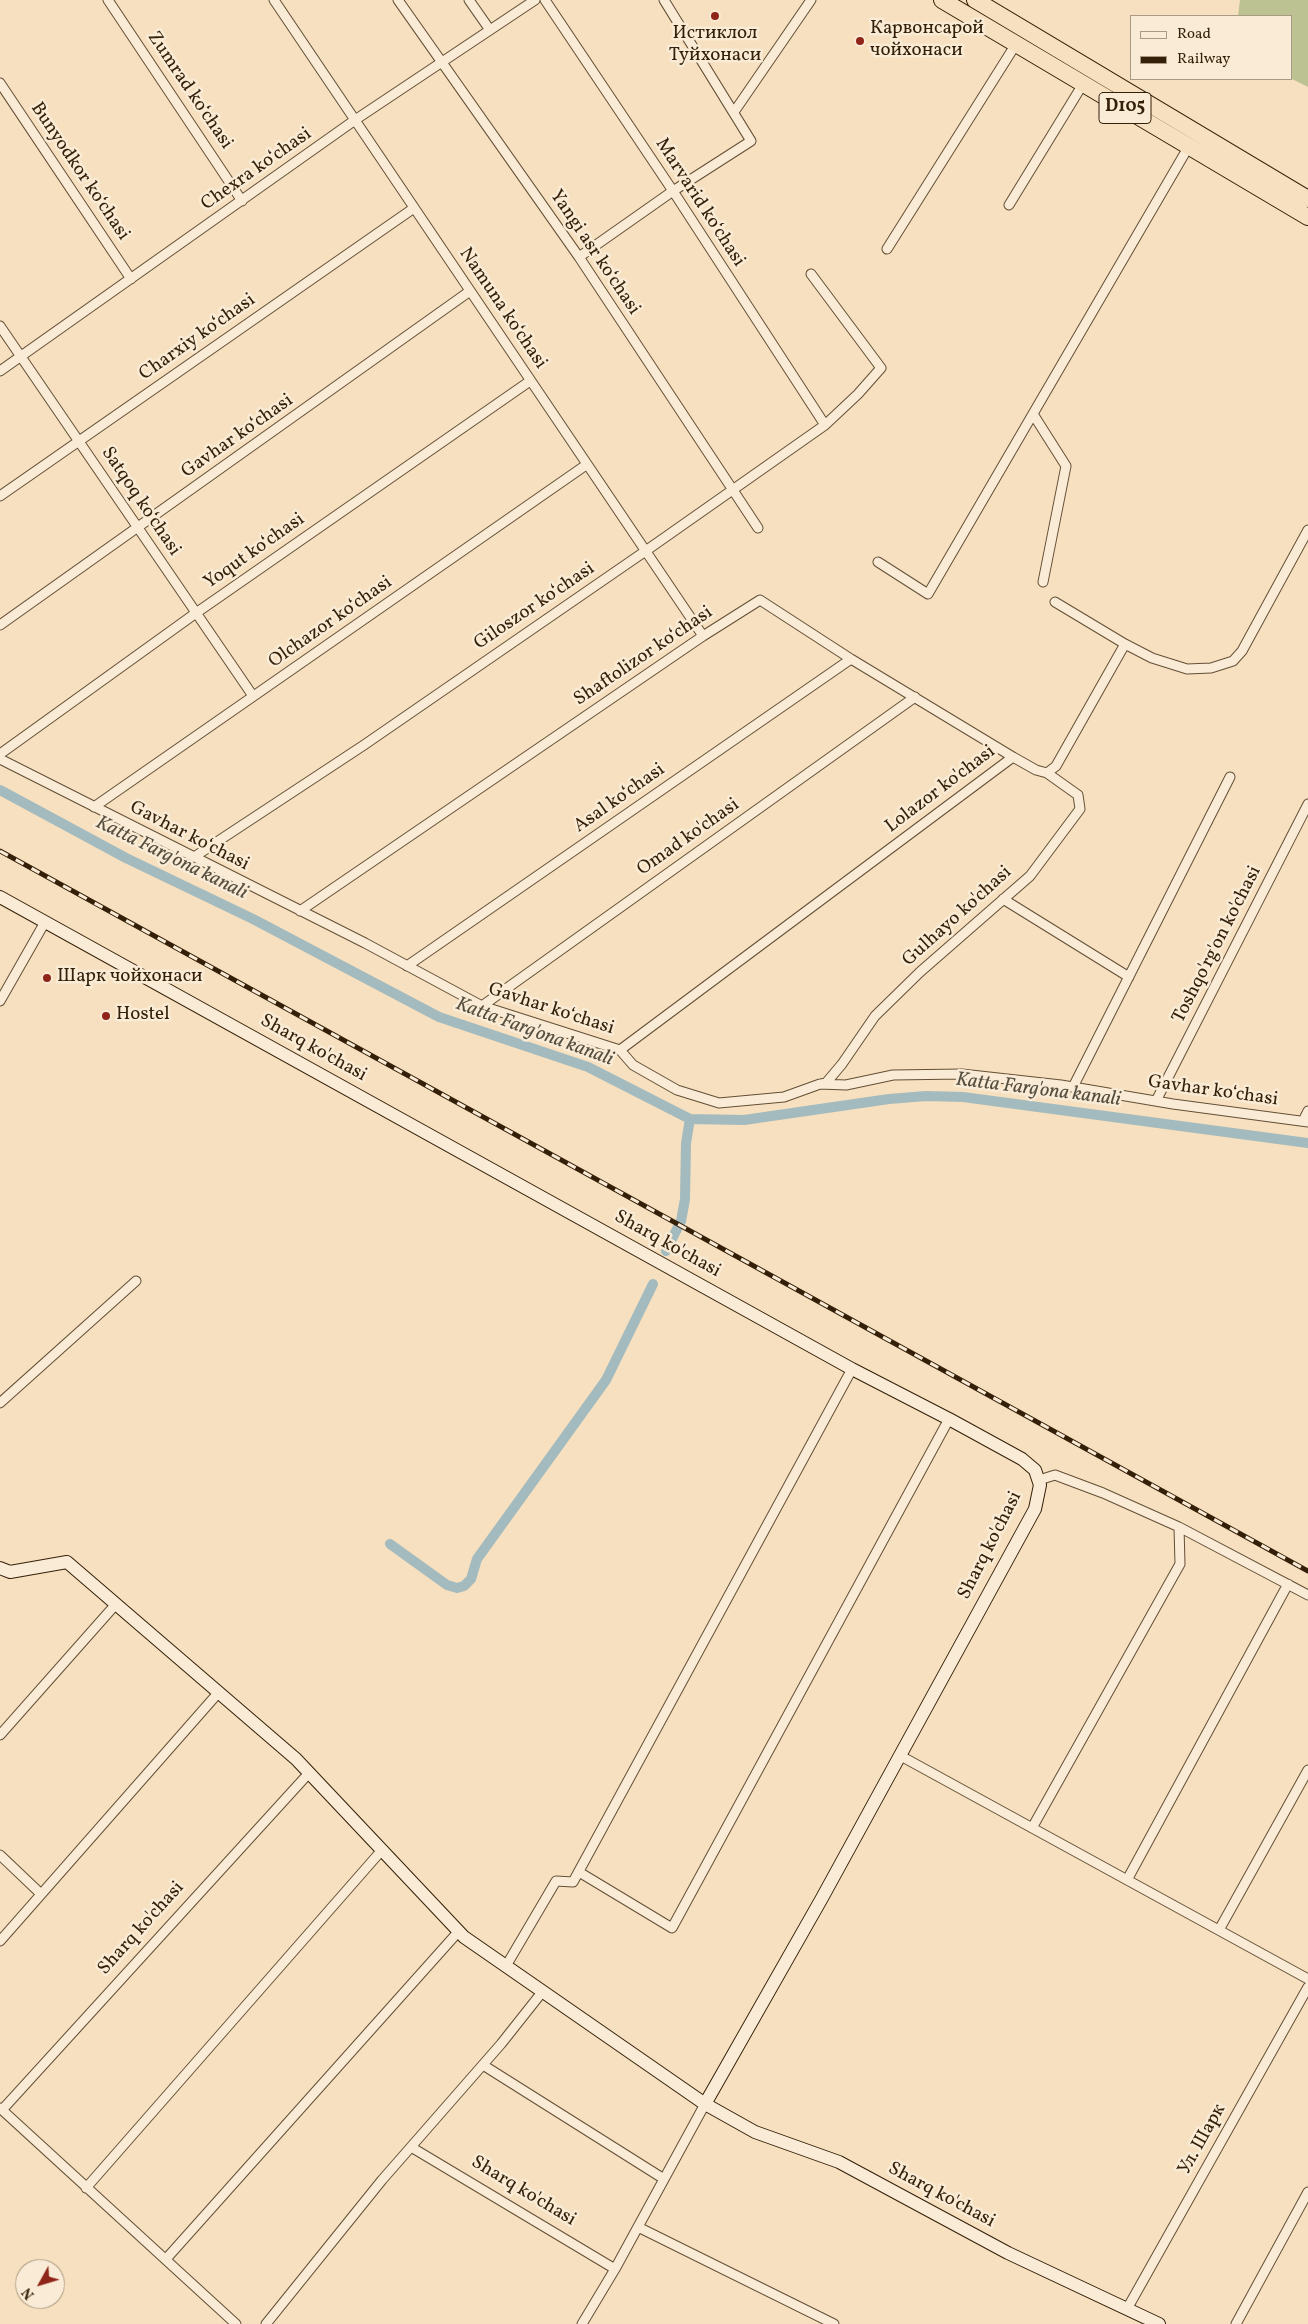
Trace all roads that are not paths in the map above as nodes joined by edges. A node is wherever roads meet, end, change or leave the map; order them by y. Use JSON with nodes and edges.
{"nodes":[{"id":1,"x":108,"y":0,"type":"edge"},
{"id":2,"x":274,"y":0,"type":"edge"},
{"id":3,"x":398,"y":0,"type":"edge"},
{"id":4,"x":470,"y":0,"type":"edge"},
{"id":5,"x":535,"y":0,"type":"edge"},
{"id":6,"x":545,"y":0,"type":"edge"},
{"id":7,"x":664,"y":0,"type":"edge"},
{"id":8,"x":811,"y":0,"type":"edge"},
{"id":9,"x":942,"y":0,"type":"edge"},
{"id":10,"x":975,"y":0,"type":"edge"},
{"id":11,"x":490,"y":30,"type":"junction"},
{"id":12,"x":1016,"y":44,"type":"junction"},
{"id":13,"x":440,"y":63,"type":"junction"},
{"id":14,"x":0,"y":83,"type":"edge"},
{"id":15,"x":1083,"y":84,"type":"junction"},
{"id":16,"x":1125,"y":99,"type":"junction"},
{"id":17,"x":734,"y":112,"type":"junction"},
{"id":18,"x":355,"y":120,"type":"junction"},
{"id":19,"x":1189,"y":146,"type":"junction"},
{"id":20,"x":673,"y":191,"type":"junction"},
{"id":21,"x":1308,"y":199,"type":"edge"},
{"id":22,"x":242,"y":201,"type":"junction"},
{"id":23,"x":1009,"y":205,"type":"dead end"},
{"id":24,"x":414,"y":208,"type":"junction"},
{"id":25,"x":1308,"y":217,"type":"edge"},
{"id":26,"x":887,"y":249,"type":"dead end"},
{"id":27,"x":579,"y":257,"type":"junction"},
{"id":28,"x":811,"y":274,"type":"dead end"},
{"id":29,"x":132,"y":279,"type":"junction"},
{"id":30,"x":470,"y":291,"type":"junction"},
{"id":31,"x":0,"y":326,"type":"edge"},
{"id":32,"x":21,"y":356,"type":"junction"},
{"id":33,"x":0,"y":370,"type":"edge"},
{"id":34,"x":530,"y":381,"type":"junction"},
{"id":35,"x":1032,"y":414,"type":"junction"},
{"id":36,"x":824,"y":425,"type":"junction"},
{"id":37,"x":78,"y":441,"type":"junction"},
{"id":38,"x":586,"y":465,"type":"junction"},
{"id":39,"x":731,"y":490,"type":"junction"},
{"id":40,"x":0,"y":496,"type":"edge"},
{"id":41,"x":138,"y":528,"type":"junction"},
{"id":42,"x":758,"y":528,"type":"dead end"},
{"id":43,"x":1308,"y":530,"type":"edge"},
{"id":44,"x":647,"y":550,"type":"junction"},
{"id":45,"x":878,"y":562,"type":"dead end"},
{"id":46,"x":1043,"y":582,"type":"dead end"},
{"id":47,"x":1055,"y":602,"type":"dead end"},
{"id":48,"x":196,"y":612,"type":"junction"},
{"id":49,"x":0,"y":625,"type":"edge"},
{"id":50,"x":703,"y":636,"type":"junction"},
{"id":51,"x":1125,"y":644,"type":"junction"},
{"id":52,"x":851,"y":659,"type":"junction"},
{"id":53,"x":253,"y":696,"type":"junction"},
{"id":54,"x":915,"y":697,"type":"junction"},
{"id":55,"x":0,"y":754,"type":"edge"},
{"id":56,"x":1013,"y":757,"type":"junction"},
{"id":57,"x":0,"y":760,"type":"edge"},
{"id":58,"x":1047,"y":773,"type":"junction"},
{"id":59,"x":1230,"y":777,"type":"dead end"},
{"id":60,"x":1308,"y":804,"type":"edge"},
{"id":61,"x":94,"y":807,"type":"junction"},
{"id":62,"x":194,"y":857,"type":"junction"},
{"id":63,"x":0,"y":897,"type":"edge"},
{"id":64,"x":1003,"y":899,"type":"junction"},
{"id":65,"x":300,"y":911,"type":"junction"},
{"id":66,"x":45,"y":922,"type":"junction"},
{"id":67,"x":407,"y":966,"type":"junction"},
{"id":68,"x":1129,"y":977,"type":"junction"},
{"id":69,"x":0,"y":1001,"type":"edge"},
{"id":70,"x":482,"y":1006,"type":"junction"},
{"id":71,"x":620,"y":1050,"type":"junction"},
{"id":72,"x":820,"y":1084,"type":"junction"},
{"id":73,"x":1073,"y":1088,"type":"junction"},
{"id":74,"x":1156,"y":1101,"type":"junction"},
{"id":75,"x":1308,"y":1111,"type":"edge"},
{"id":76,"x":1306,"y":1122,"type":"edge"},
{"id":77,"x":136,"y":1282,"type":"dead end"},
{"id":78,"x":852,"y":1369,"type":"junction"},
{"id":79,"x":0,"y":1403,"type":"edge"},
{"id":80,"x":949,"y":1418,"type":"junction"},
{"id":81,"x":1039,"y":1480,"type":"junction"},
{"id":82,"x":1179,"y":1527,"type":"junction"},
{"id":83,"x":0,"y":1568,"type":"edge"},
{"id":84,"x":1288,"y":1584,"type":"junction"},
{"id":85,"x":1308,"y":1595,"type":"edge"},
{"id":86,"x":116,"y":1604,"type":"junction"},
{"id":87,"x":219,"y":1692,"type":"junction"},
{"id":88,"x":0,"y":1735,"type":"edge"},
{"id":89,"x":899,"y":1755,"type":"junction"},
{"id":90,"x":1308,"y":1770,"type":"edge"},
{"id":91,"x":310,"y":1773,"type":"junction"},
{"id":92,"x":1032,"y":1828,"type":"junction"},
{"id":93,"x":382,"y":1850,"type":"junction"},
{"id":94,"x":0,"y":1855,"type":"edge"},
{"id":95,"x":579,"y":1872,"type":"junction"},
{"id":96,"x":1126,"y":1880,"type":"junction"},
{"id":97,"x":41,"y":1894,"type":"junction"},
{"id":98,"x":1219,"y":1930,"type":"junction"},
{"id":99,"x":459,"y":1931,"type":"junction"},
{"id":100,"x":0,"y":1941,"type":"edge"},
{"id":101,"x":506,"y":1966,"type":"junction"},
{"id":102,"x":1308,"y":1979,"type":"edge"},
{"id":103,"x":1308,"y":1987,"type":"edge"},
{"id":104,"x":543,"y":1991,"type":"junction"},
{"id":105,"x":483,"y":2065,"type":"junction"},
{"id":106,"x":704,"y":2104,"type":"junction"},
{"id":107,"x":1,"y":2109,"type":"edge"},
{"id":108,"x":412,"y":2147,"type":"junction"},
{"id":109,"x":664,"y":2179,"type":"junction"},
{"id":110,"x":86,"y":2188,"type":"junction"},
{"id":111,"x":1308,"y":2192,"type":"edge"},
{"id":112,"x":638,"y":2227,"type":"junction"},
{"id":113,"x":166,"y":2259,"type":"junction"},
{"id":114,"x":615,"y":2269,"type":"junction"},
{"id":115,"x":1127,"y":2309,"type":"junction"},
{"id":116,"x":584,"y":2323,"type":"edge"},
{"id":117,"x":236,"y":2324,"type":"edge"},
{"id":118,"x":266,"y":2324,"type":"edge"},
{"id":119,"x":834,"y":2324,"type":"edge"},
{"id":120,"x":1159,"y":2324,"type":"edge"},
{"id":121,"x":1236,"y":2324,"type":"edge"}],
"edges":[{"from":1,"to":22,"type":"street","name":"Zumrad koʻchasi"},
{"from":2,"to":18,"type":"street","name":"Namuna koʻchasi"},
{"from":3,"to":13,"type":"street","name":"Yangi asr koʻchasi"},
{"from":4,"to":11,"type":"street"},
{"from":5,"to":11,"type":"street","name":"Chexra koʻchasi"},
{"from":6,"to":20,"type":"street","name":"Marvarid koʻchasi"},
{"from":7,"to":17,"type":"street"},
{"from":8,"to":17,"type":"street"},
{"from":9,"to":12,"type":"highway","number":"D105"},
{"from":10,"to":16,"type":"highway","number":"D105"},
{"from":11,"to":13,"type":"street","name":"Chexra koʻchasi"},
{"from":12,"to":15,"type":"highway","number":"D105"},
{"from":12,"to":26,"type":"street"},
{"from":13,"to":18,"type":"street","name":"Chexra koʻchasi"},
{"from":13,"to":27,"type":"street","name":"Yangi asr koʻchasi"},
{"from":14,"to":29,"type":"street","name":"Bunyodkor koʻchasi"},
{"from":15,"to":16,"type":"highway","number":"D105"},
{"from":15,"to":23,"type":"street"},
{"from":16,"to":19,"type":"highway","number":"D105"},
{"from":16,"to":21,"type":"highway","number":"D105"},
{"from":17,"to":20,"type":"street"},
{"from":18,"to":22,"type":"street","name":"Chexra koʻchasi"},
{"from":18,"to":24,"type":"street","name":"Namuna koʻchasi"},
{"from":19,"to":25,"type":"highway","number":"D105"},
{"from":19,"to":35,"type":"street"},
{"from":20,"to":27,"type":"street"},
{"from":20,"to":36,"type":"street","name":"Marvarid koʻchasi"},
{"from":22,"to":29,"type":"street","name":"Chexra koʻchasi"},
{"from":24,"to":30,"type":"street","name":"Namuna koʻchasi"},
{"from":24,"to":37,"type":"street","name":"Charxiy koʻchasi"},
{"from":27,"to":39,"type":"street","name":"Yangi asr koʻchasi"},
{"from":28,"to":36,"type":"street","name":"Giloszor koʻchasi"},
{"from":29,"to":32,"type":"street","name":"Chexra koʻchasi"},
{"from":30,"to":34,"type":"street","name":"Namuna koʻchasi"},
{"from":30,"to":41,"type":"street","name":"Gavhar koʻchasi"},
{"from":31,"to":32,"type":"street","name":"Satqoq koʻchasi"},
{"from":32,"to":33,"type":"street","name":"Chexra koʻchasi"},
{"from":32,"to":37,"type":"street","name":"Satqoq koʻchasi"},
{"from":34,"to":38,"type":"street","name":"Namuna koʻchasi"},
{"from":34,"to":48,"type":"street","name":"Yoqut koʻchasi"},
{"from":35,"to":45,"type":"street"},
{"from":35,"to":46,"type":"street"},
{"from":36,"to":39,"type":"street","name":"Giloszor koʻchasi"},
{"from":37,"to":40,"type":"street","name":"Charxiy koʻchasi"},
{"from":37,"to":41,"type":"street","name":"Satqoq koʻchasi"},
{"from":38,"to":44,"type":"street","name":"Namuna koʻchasi"},
{"from":38,"to":53,"type":"street","name":"Olchazor koʻchasi"},
{"from":39,"to":42,"type":"street","name":"Yangi asr koʻchasi"},
{"from":39,"to":44,"type":"street","name":"Giloszor koʻchasi"},
{"from":41,"to":48,"type":"street","name":"Satqoq koʻchasi"},
{"from":41,"to":49,"type":"street","name":"Gavhar koʻchasi"},
{"from":43,"to":51,"type":"street"},
{"from":44,"to":50,"type":"street","name":"Namuna koʻchasi"},
{"from":44,"to":62,"type":"street","name":"Giloszor koʻchasi"},
{"from":47,"to":51,"type":"street"},
{"from":48,"to":53,"type":"street","name":"Satqoq koʻchasi"},
{"from":48,"to":55,"type":"street","name":"Yoqut koʻchasi"},
{"from":50,"to":52,"type":"street","name":"Shaftolizor koʻchasi"},
{"from":50,"to":65,"type":"street","name":"Shaftolizor koʻchasi"},
{"from":51,"to":58,"type":"street"},
{"from":52,"to":54,"type":"street","name":"Shaftolizor koʻchasi"},
{"from":52,"to":67,"type":"street","name":"Asal koʻchasi"},
{"from":53,"to":61,"type":"street","name":"Olchazor koʻchasi"},
{"from":54,"to":56,"type":"street","name":"Shaftolizor koʻchasi"},
{"from":54,"to":70,"type":"street","name":"Omad ko'chasi"},
{"from":56,"to":58,"type":"street","name":"Lolazor ko'chasi"},
{"from":56,"to":71,"type":"street","name":"Lolazor ko'chasi"},
{"from":57,"to":61,"type":"street","name":"Gavhar koʻchasi"},
{"from":58,"to":64,"type":"street","name":"Gulhayo ko'chasi"},
{"from":59,"to":68,"type":"street"},
{"from":60,"to":74,"type":"street","name":"Toshqo'rg'on ko'chasi"},
{"from":61,"to":62,"type":"street","name":"Gavhar koʻchasi"},
{"from":62,"to":65,"type":"street","name":"Gavhar koʻchasi"},
{"from":63,"to":66,"type":"main road","name":"Sharq ko'chasi"},
{"from":64,"to":68,"type":"street"},
{"from":64,"to":72,"type":"street","name":"Gulhayo ko'chasi"},
{"from":65,"to":67,"type":"street","name":"Gavhar koʻchasi"},
{"from":66,"to":69,"type":"street"},
{"from":66,"to":78,"type":"main road","name":"Sharq ko'chasi"},
{"from":67,"to":70,"type":"street","name":"Gavhar koʻchasi"},
{"from":68,"to":73,"type":"street"},
{"from":70,"to":71,"type":"street","name":"Gavhar koʻchasi"},
{"from":71,"to":72,"type":"street","name":"Gavhar koʻchasi"},
{"from":72,"to":73,"type":"street","name":"Gavhar koʻchasi"},
{"from":73,"to":74,"type":"street","name":"Gavhar koʻchasi"},
{"from":74,"to":76,"type":"street","name":"Gavhar koʻchasi"},
{"from":75,"to":76,"type":"street"},
{"from":77,"to":79,"type":"street"},
{"from":78,"to":80,"type":"main road","name":"Sharq ko'chasi"},
{"from":78,"to":95,"type":"street"},
{"from":80,"to":81,"type":"main road","name":"Sharq ko'chasi"},
{"from":80,"to":95,"type":"street"},
{"from":81,"to":82,"type":"street"},
{"from":81,"to":89,"type":"main road","name":"Sharq ko'chasi"},
{"from":82,"to":84,"type":"street"},
{"from":82,"to":92,"type":"street"},
{"from":83,"to":86,"type":"main road"},
{"from":84,"to":85,"type":"street"},
{"from":84,"to":96,"type":"street"},
{"from":86,"to":87,"type":"main road"},
{"from":86,"to":88,"type":"street"},
{"from":87,"to":91,"type":"main road"},
{"from":87,"to":97,"type":"street"},
{"from":89,"to":92,"type":"street"},
{"from":89,"to":106,"type":"main road","name":"Sharq ko'chasi"},
{"from":90,"to":98,"type":"street"},
{"from":91,"to":93,"type":"main road"},
{"from":91,"to":107,"type":"street","name":"Sharq ko'chasi"},
{"from":92,"to":96,"type":"street"},
{"from":93,"to":99,"type":"main road"},
{"from":93,"to":110,"type":"street"},
{"from":94,"to":97,"type":"street"},
{"from":95,"to":101,"type":"street"},
{"from":96,"to":98,"type":"street"},
{"from":97,"to":100,"type":"street"},
{"from":98,"to":102,"type":"street"},
{"from":99,"to":101,"type":"main road"},
{"from":99,"to":113,"type":"street"},
{"from":101,"to":104,"type":"main road"},
{"from":103,"to":115,"type":"street","name":"Ул. Шарк"},
{"from":104,"to":105,"type":"street"},
{"from":104,"to":106,"type":"main road"},
{"from":105,"to":108,"type":"street"},
{"from":105,"to":109,"type":"street"},
{"from":106,"to":109,"type":"street","name":"Sharq ko'chasi"},
{"from":106,"to":115,"type":"main road","name":"Sharq ko'chasi"},
{"from":107,"to":110,"type":"street","name":"Sharq ko'chasi"},
{"from":108,"to":114,"type":"street","name":"Sharq ko'chasi"},
{"from":108,"to":118,"type":"street"},
{"from":109,"to":112,"type":"street","name":"Sharq ko'chasi"},
{"from":110,"to":113,"type":"street","name":"Sharq ko'chasi"},
{"from":111,"to":121,"type":"street"},
{"from":112,"to":114,"type":"street","name":"Sharq ko'chasi"},
{"from":112,"to":119,"type":"street"},
{"from":113,"to":117,"type":"street","name":"Sharq ko'chasi"},
{"from":114,"to":116,"type":"street","name":"Sharq ko'chasi"},
{"from":115,"to":120,"type":"main road","name":"Sharq ko'chasi"}]}
